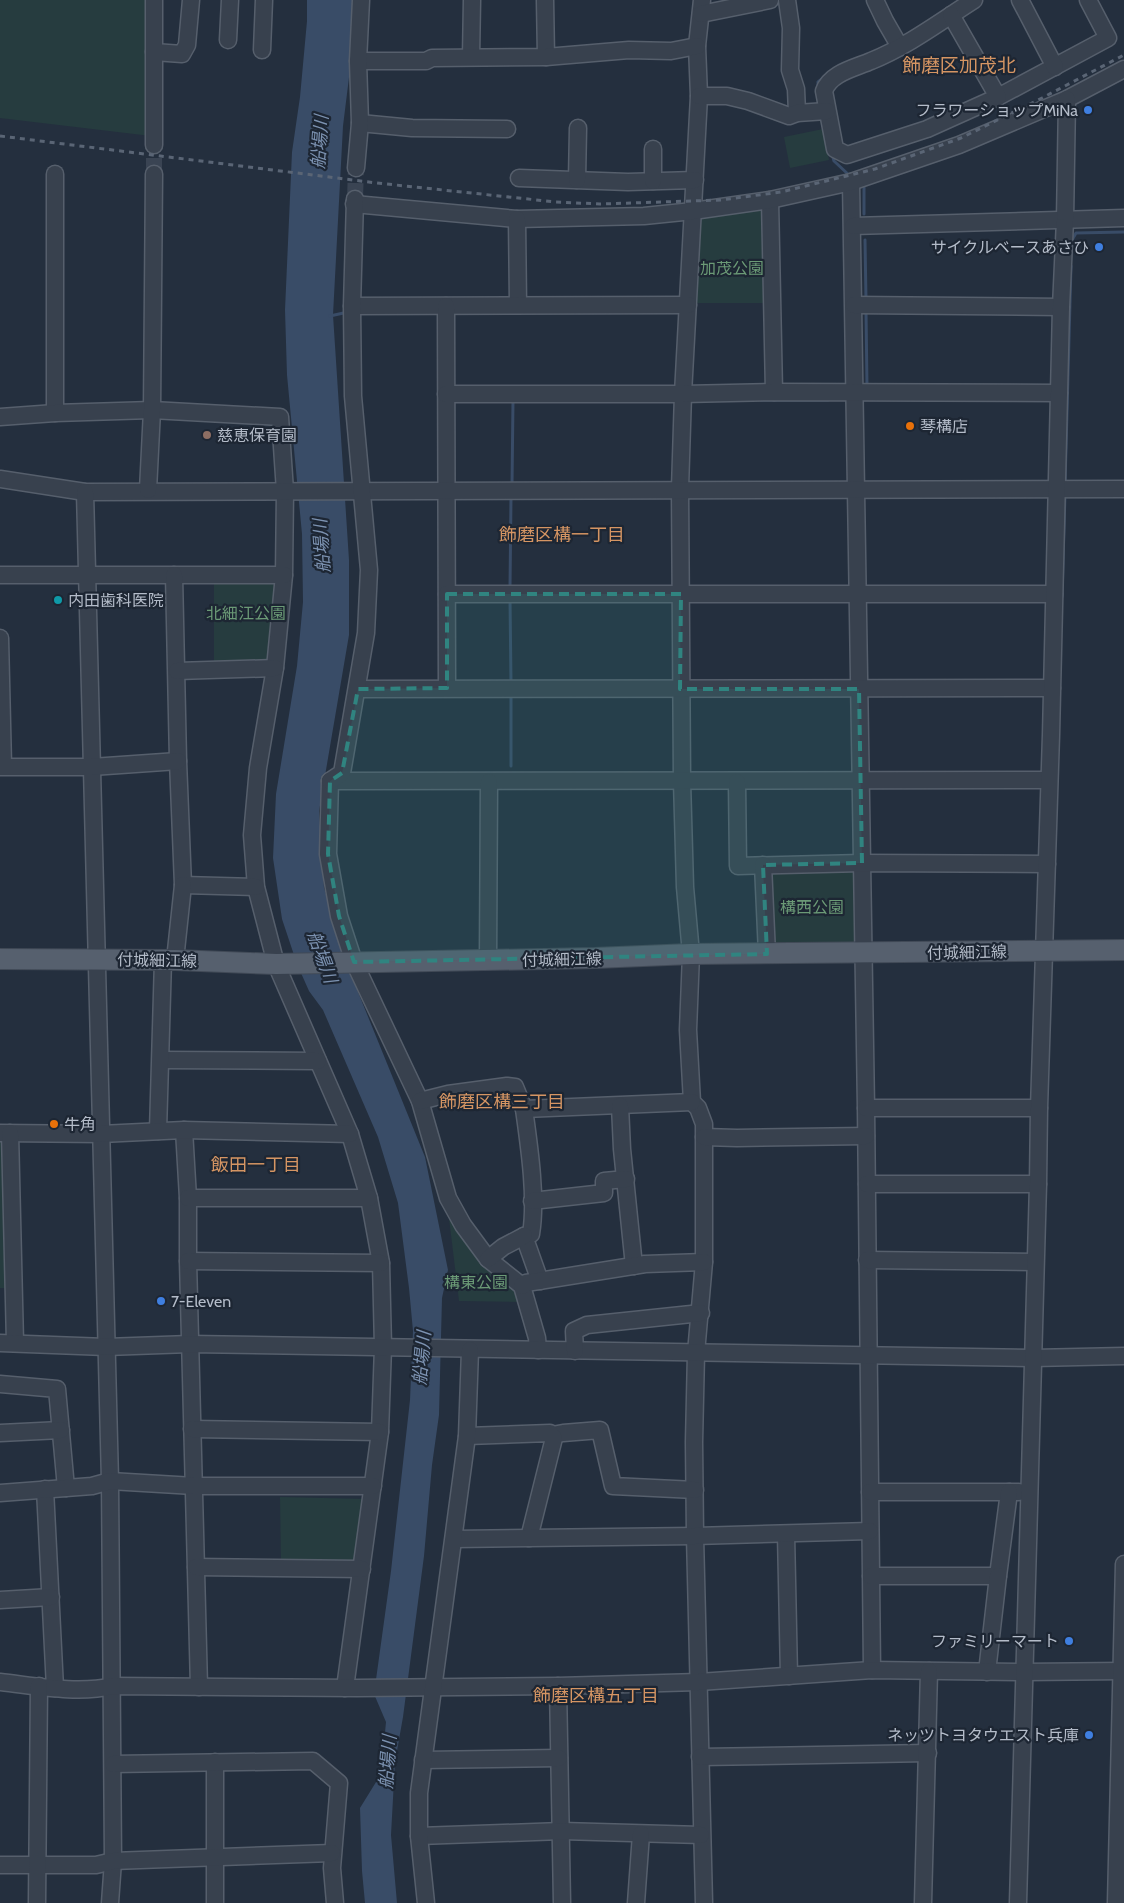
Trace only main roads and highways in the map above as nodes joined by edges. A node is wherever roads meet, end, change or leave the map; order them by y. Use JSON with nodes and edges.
{"nodes":[{"id":1,"x":1124,"y":950,"type":"edge"},
{"id":2,"x":0,"y":959,"type":"edge"}],
"edges":[{"from":1,"to":2,"type":"main road","name":"付城細江線"}]}
